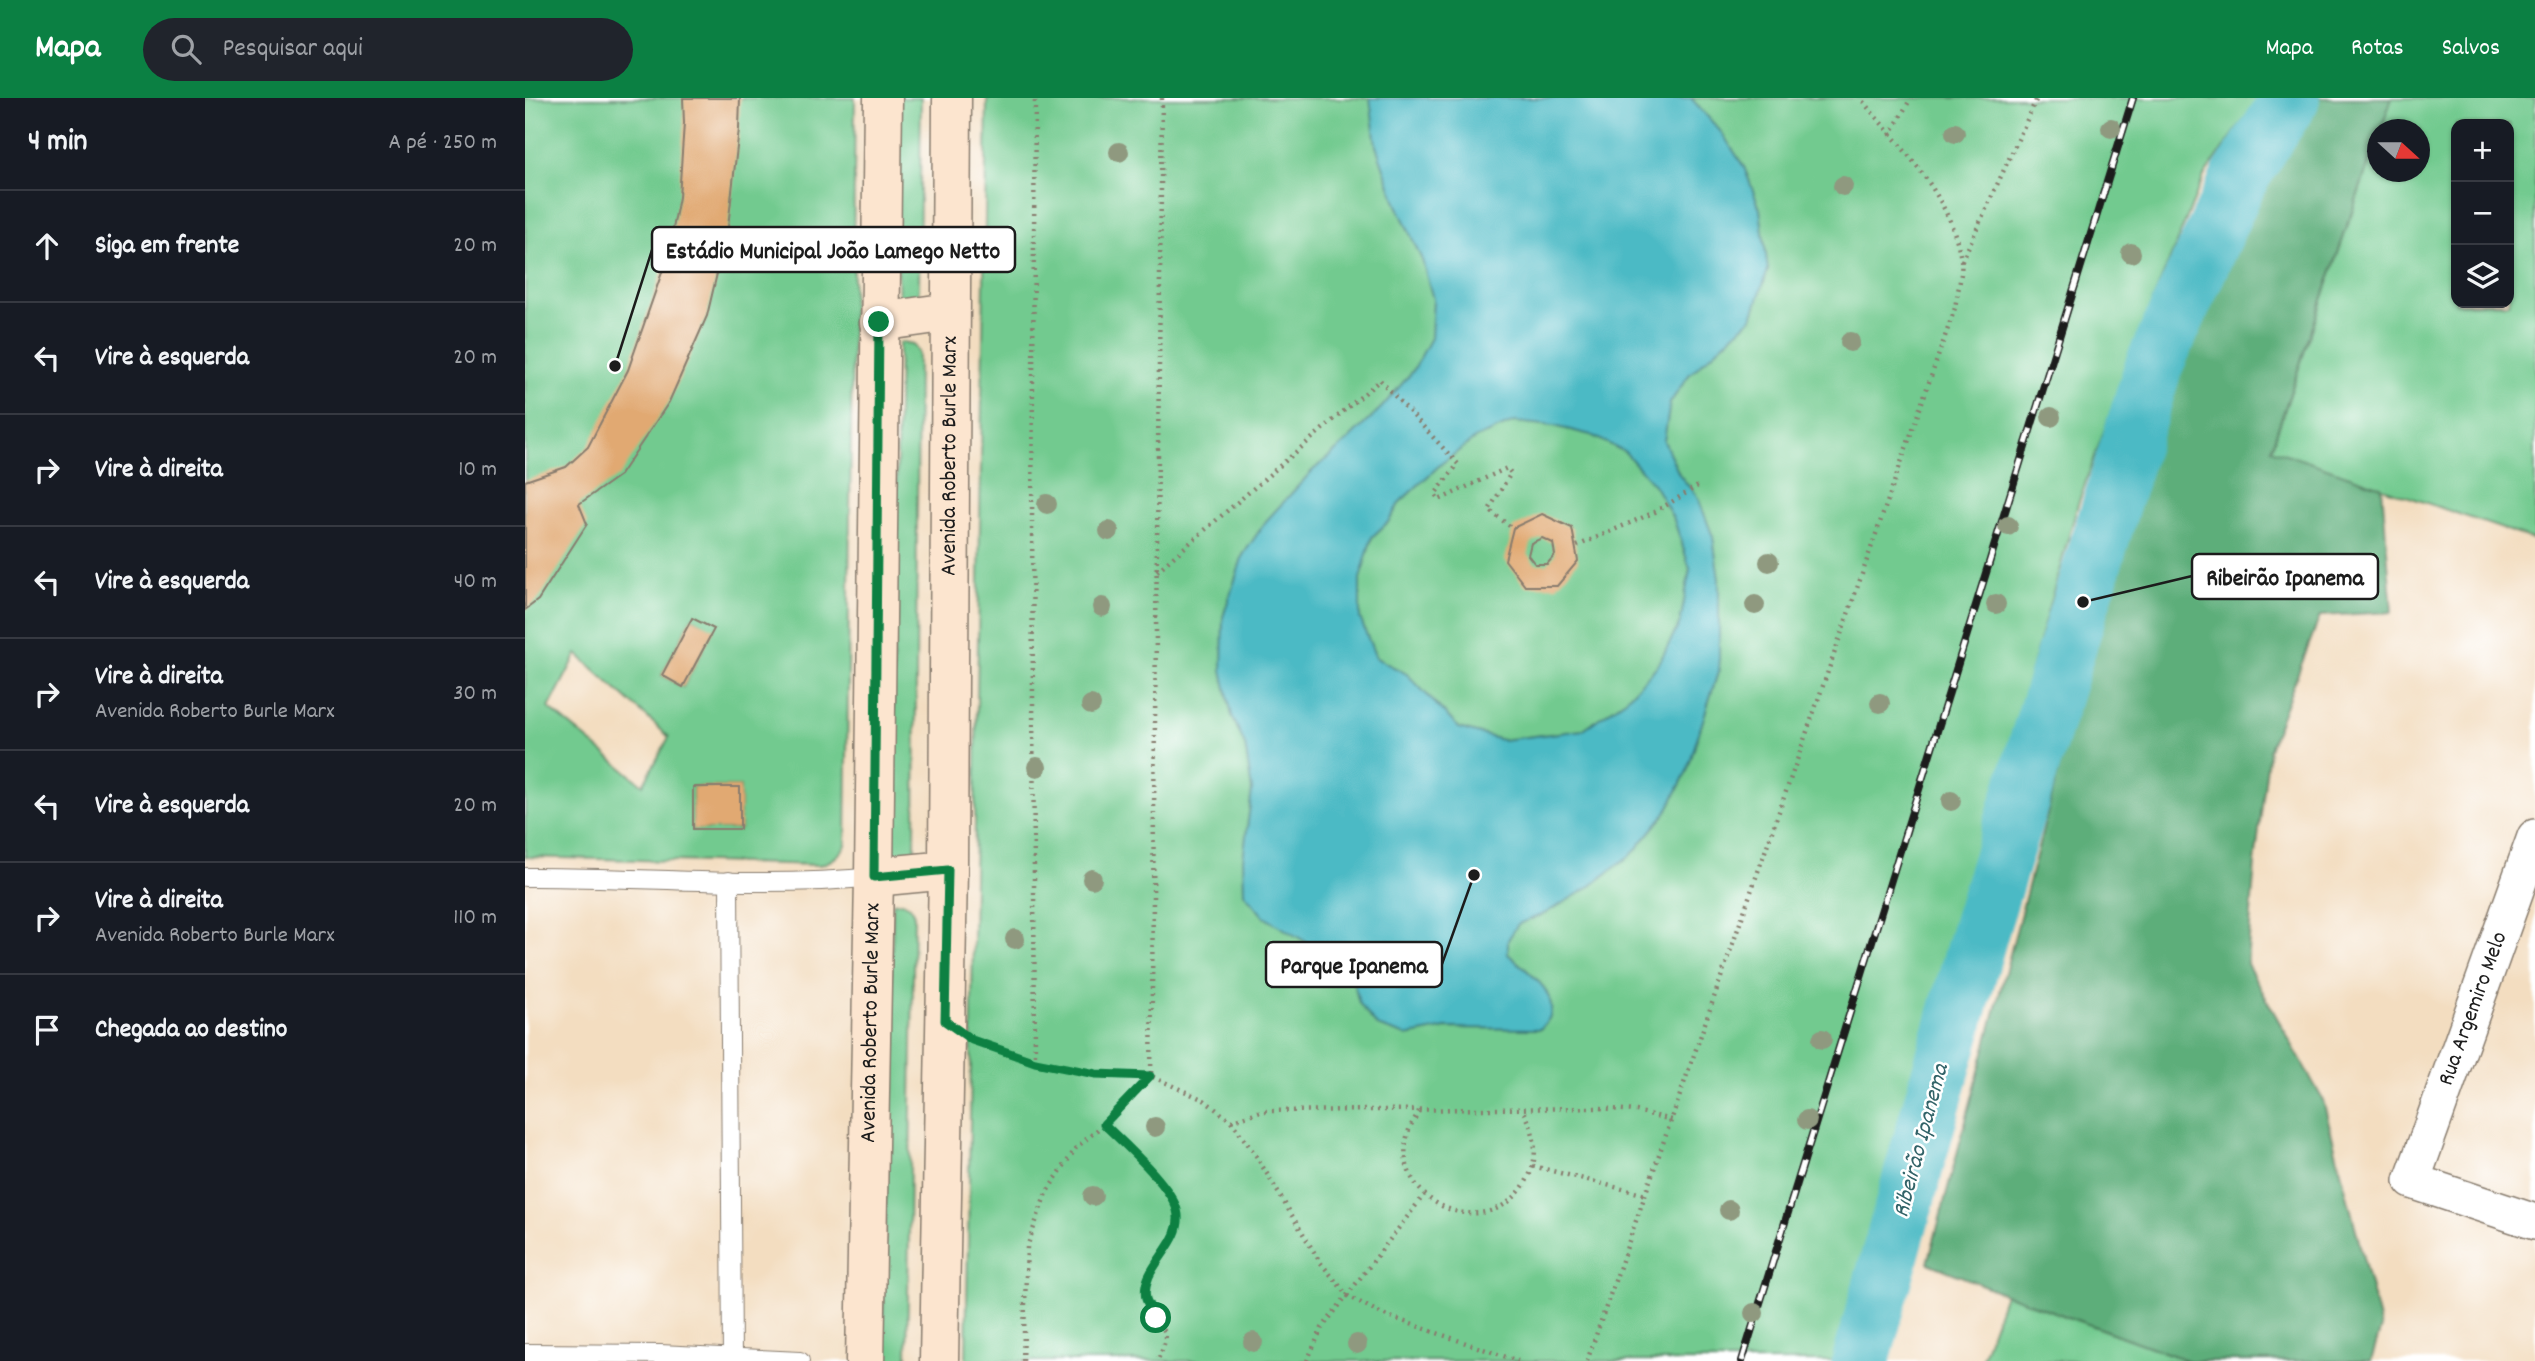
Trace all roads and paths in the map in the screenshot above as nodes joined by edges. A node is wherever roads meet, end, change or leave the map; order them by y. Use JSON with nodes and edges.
{"nodes":[{"id":1,"x":883,"y":98,"type":"edge"},
{"id":2,"x":952,"y":98,"type":"edge"},
{"id":3,"x":1035,"y":98,"type":"edge"},
{"id":4,"x":1162,"y":98,"type":"edge"},
{"id":5,"x":1860,"y":98,"type":"edge"},
{"id":6,"x":1911,"y":98,"type":"edge"},
{"id":7,"x":2037,"y":98,"type":"edge"},
{"id":8,"x":1890,"y":135,"type":"junction"},
{"id":9,"x":1962,"y":262,"type":"junction"},
{"id":10,"x":950,"y":312,"type":"junction"},
{"id":11,"x":879,"y":322,"type":"junction"},
{"id":12,"x":1701,"y":484,"type":"dead end"},
{"id":13,"x":1511,"y":527,"type":"dead end"},
{"id":14,"x":1577,"y":546,"type":"dead end"},
{"id":15,"x":1156,"y":572,"type":"junction"},
{"id":16,"x":2535,"y":837,"type":"edge"},
{"id":17,"x":948,"y":870,"type":"junction"},
{"id":18,"x":525,"y":877,"type":"edge"},
{"id":19,"x":874,"y":877,"type":"junction"},
{"id":20,"x":729,"y":881,"type":"junction"},
{"id":21,"x":945,"y":1021,"type":"junction"},
{"id":22,"x":1035,"y":1062,"type":"junction"},
{"id":23,"x":1150,"y":1076,"type":"junction"},
{"id":24,"x":1523,"y":1109,"type":"junction"},
{"id":25,"x":1419,"y":1111,"type":"junction"},
{"id":26,"x":1672,"y":1120,"type":"junction"},
{"id":27,"x":1231,"y":1121,"type":"junction"},
{"id":28,"x":1104,"y":1124,"type":"junction"},
{"id":29,"x":1534,"y":1166,"type":"junction"},
{"id":30,"x":1424,"y":1195,"type":"junction"},
{"id":31,"x":1646,"y":1195,"type":"junction"},
{"id":32,"x":2535,"y":1223,"type":"edge"},
{"id":33,"x":1348,"y":1296,"type":"junction"},
{"id":34,"x":525,"y":1353,"type":"edge"},
{"id":35,"x":732,"y":1360,"type":"edge"},
{"id":36,"x":800,"y":1361,"type":"edge"},
{"id":37,"x":865,"y":1361,"type":"edge"},
{"id":38,"x":939,"y":1361,"type":"edge"},
{"id":39,"x":1023,"y":1361,"type":"edge"},
{"id":40,"x":1157,"y":1361,"type":"edge"},
{"id":41,"x":1307,"y":1361,"type":"edge"},
{"id":42,"x":1518,"y":1361,"type":"edge"},
{"id":43,"x":1587,"y":1361,"type":"edge"}],
"edges":[{"from":1,"to":11,"type":"main road","name":"Avenida Roberto Burle Marx"},
{"from":2,"to":10,"type":"main road","name":"Avenida Roberto Burle Marx"},
{"from":3,"to":22,"type":"path"},
{"from":4,"to":15,"type":"path"},
{"from":5,"to":8,"type":"path"},
{"from":6,"to":8,"type":"path"},
{"from":7,"to":9,"type":"path"},
{"from":8,"to":9,"type":"path"},
{"from":9,"to":26,"type":"path"},
{"from":10,"to":11,"type":"main road"},
{"from":10,"to":17,"type":"main road","name":"Avenida Roberto Burle Marx"},
{"from":11,"to":19,"type":"main road","name":"Avenida Roberto Burle Marx"},
{"from":12,"to":14,"type":"path"},
{"from":13,"to":15,"type":"path"},
{"from":15,"to":23,"type":"path"},
{"from":16,"to":32,"type":"street","name":"Rua Argemiro Melo"},
{"from":17,"to":19,"type":"main road"},
{"from":17,"to":21,"type":"main road","name":"Avenida Roberto Burle Marx"},
{"from":18,"to":20,"type":"lane"},
{"from":19,"to":20,"type":"lane"},
{"from":19,"to":37,"type":"main road","name":"Avenida Roberto Burle Marx"},
{"from":20,"to":35,"type":"lane"},
{"from":21,"to":22,"type":"path"},
{"from":21,"to":38,"type":"main road","name":"Avenida Roberto Burle Marx"},
{"from":22,"to":23,"type":"path"},
{"from":23,"to":27,"type":"path"},
{"from":23,"to":28,"type":"path"},
{"from":24,"to":25,"type":"path"},
{"from":24,"to":26,"type":"path"},
{"from":24,"to":29,"type":"path"},
{"from":25,"to":27,"type":"path"},
{"from":25,"to":30,"type":"path"},
{"from":26,"to":31,"type":"path"},
{"from":27,"to":33,"type":"path"},
{"from":28,"to":39,"type":"path"},
{"from":28,"to":40,"type":"path"},
{"from":29,"to":30,"type":"path"},
{"from":29,"to":31,"type":"path"},
{"from":30,"to":33,"type":"path"},
{"from":31,"to":43,"type":"path"},
{"from":33,"to":41,"type":"path"},
{"from":33,"to":42,"type":"path"},
{"from":34,"to":35,"type":"lane"},
{"from":35,"to":36,"type":"lane"}]}
